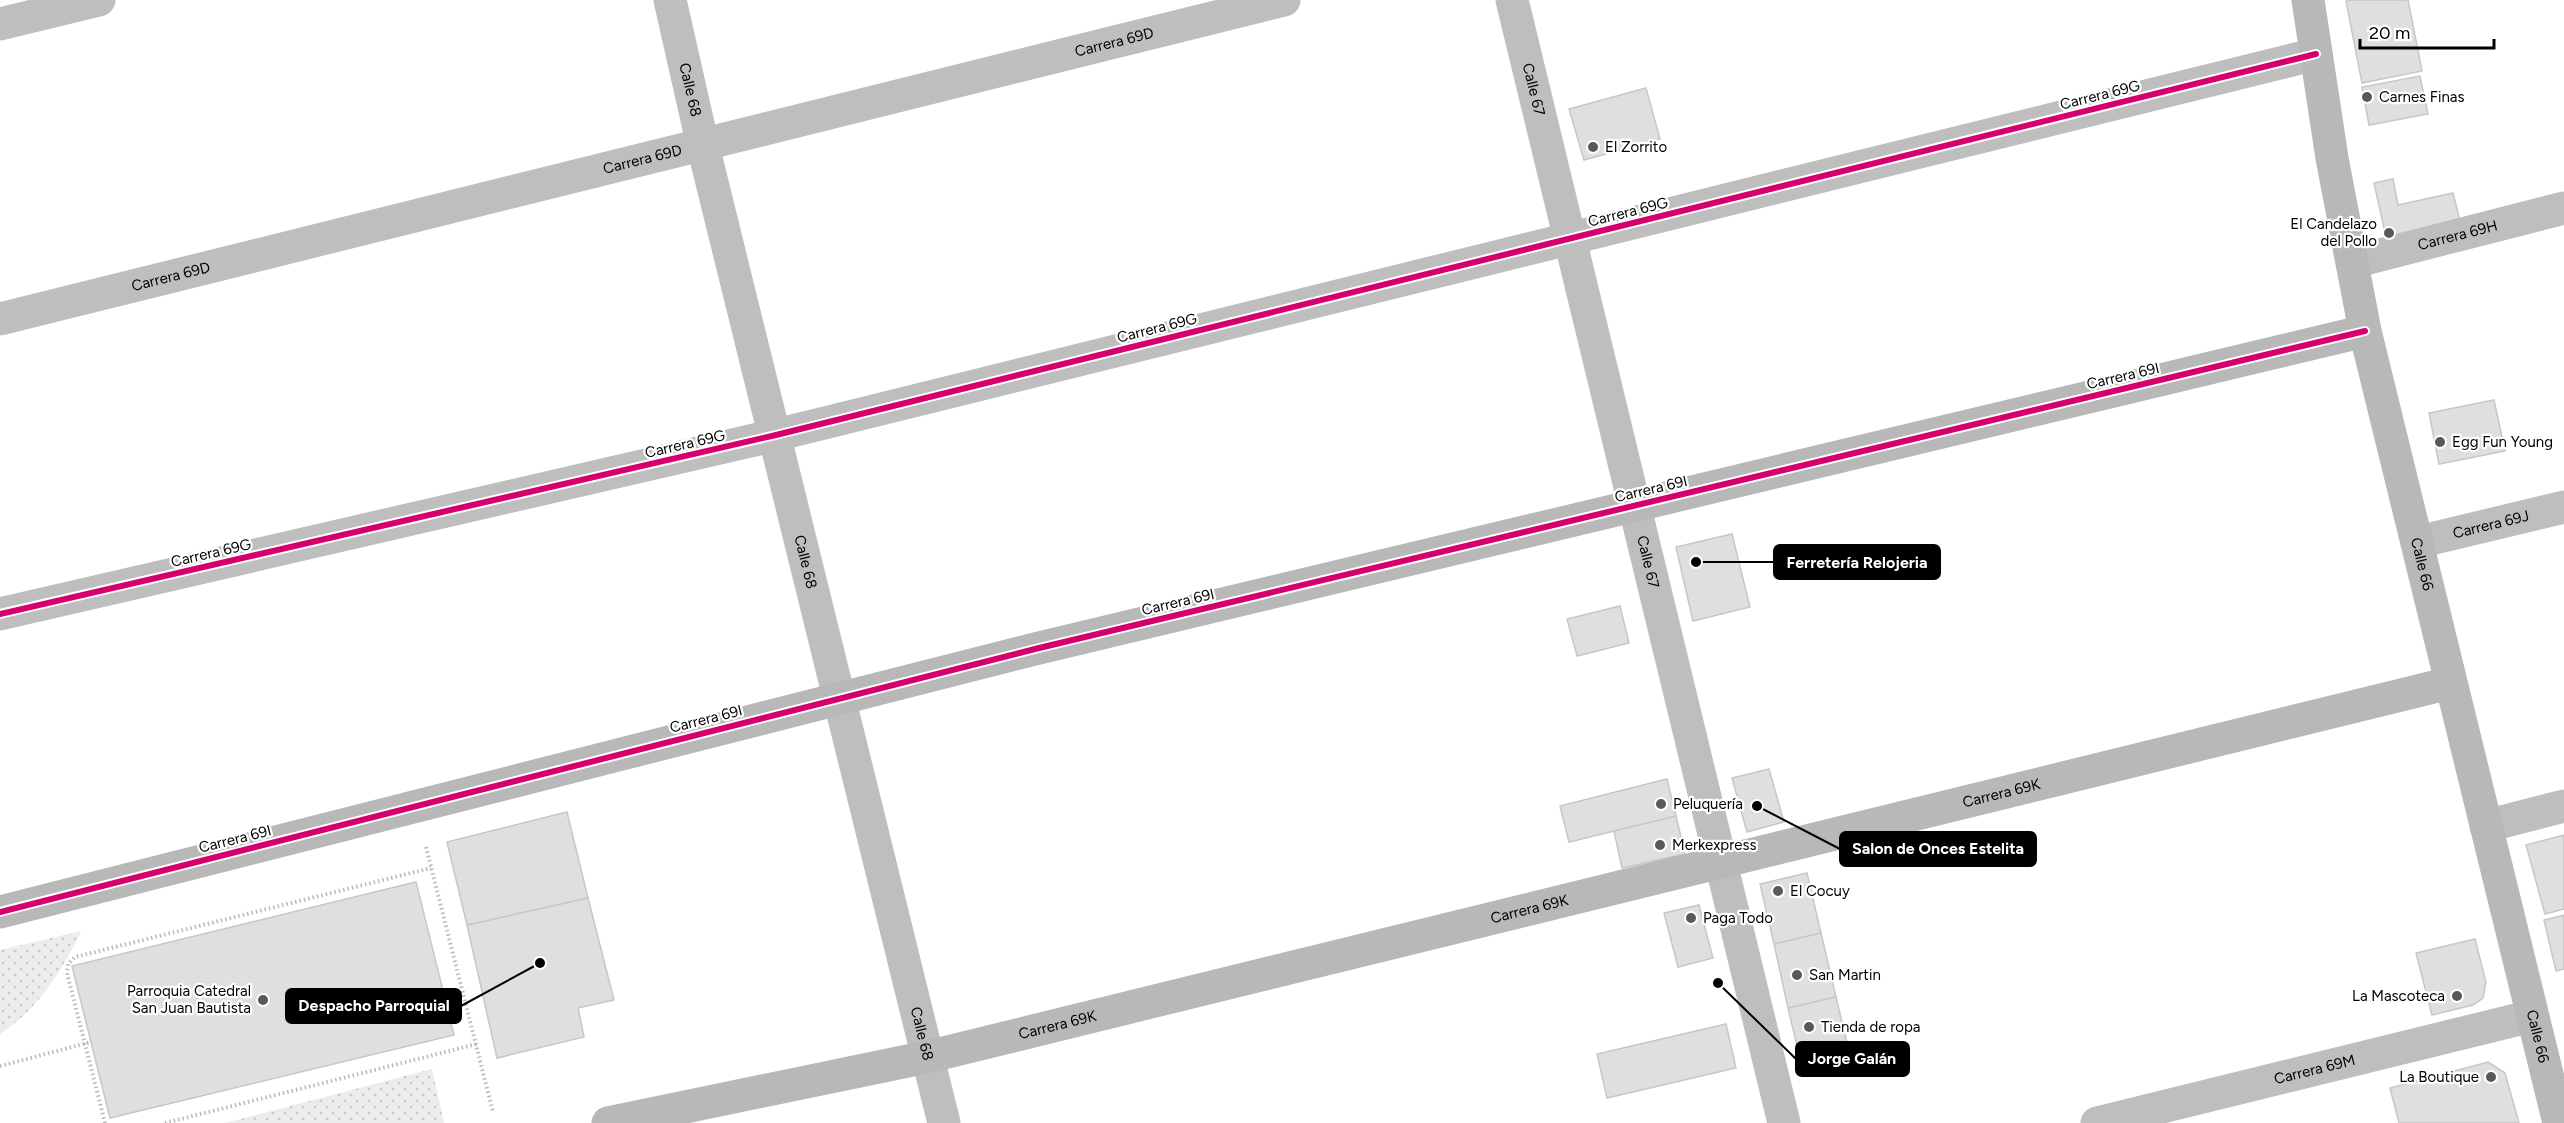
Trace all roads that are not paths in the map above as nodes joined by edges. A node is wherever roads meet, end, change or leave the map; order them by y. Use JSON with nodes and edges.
{"nodes":[{"id":1,"x":99,"y":0,"type":"edge"},
{"id":2,"x":670,"y":0,"type":"edge"},
{"id":3,"x":1284,"y":0,"type":"edge"},
{"id":4,"x":1512,"y":0,"type":"edge"},
{"id":5,"x":2308,"y":0,"type":"edge"},
{"id":6,"x":0,"y":24,"type":"edge"},
{"id":7,"x":2316,"y":54,"type":"junction"},
{"id":8,"x":703,"y":146,"type":"junction"},
{"id":9,"x":2564,"y":208,"type":"edge"},
{"id":10,"x":1570,"y":238,"type":"junction"},
{"id":11,"x":2353,"y":262,"type":"junction"},
{"id":12,"x":0,"y":319,"type":"edge"},
{"id":13,"x":2365,"y":330,"type":"junction"},
{"id":14,"x":776,"y":435,"type":"junction"},
{"id":15,"x":1635,"y":505,"type":"junction"},
{"id":16,"x":2564,"y":507,"type":"edge"},
{"id":17,"x":2418,"y":542,"type":"junction"},
{"id":18,"x":0,"y":614,"type":"edge"},
{"id":19,"x":2450,"y":683,"type":"junction"},
{"id":20,"x":840,"y":698,"type":"junction"},
{"id":21,"x":2564,"y":806,"type":"edge"},
{"id":22,"x":2486,"y":826,"type":"junction"},
{"id":23,"x":1722,"y":863,"type":"junction"},
{"id":24,"x":0,"y":912,"type":"edge"},
{"id":25,"x":2532,"y":1016,"type":"junction"},
{"id":26,"x":927,"y":1057,"type":"junction"},
{"id":27,"x":2560,"y":1120,"type":"edge"},
{"id":28,"x":608,"y":1123,"type":"edge"},
{"id":29,"x":944,"y":1123,"type":"edge"},
{"id":30,"x":1784,"y":1123,"type":"edge"},
{"id":31,"x":2097,"y":1123,"type":"edge"}],
"edges":[{"from":1,"to":6,"type":"street"},
{"from":2,"to":8,"type":"street","name":"Calle 68"},
{"from":3,"to":8,"type":"street","name":"Carrera 69D"},
{"from":4,"to":10,"type":"street","name":"Calle 67"},
{"from":5,"to":7,"type":"street","name":"Calle 66"},
{"from":7,"to":10,"type":"street","name":"Carrera 69G"},
{"from":7,"to":11,"type":"street","name":"Calle 66"},
{"from":8,"to":12,"type":"street","name":"Carrera 69D"},
{"from":8,"to":14,"type":"street","name":"Calle 68"},
{"from":9,"to":11,"type":"street","name":"Carrera 69H"},
{"from":10,"to":14,"type":"street","name":"Carrera 69G"},
{"from":10,"to":15,"type":"street","name":"Calle 67"},
{"from":11,"to":13,"type":"street","name":"Calle 66"},
{"from":13,"to":15,"type":"street","name":"Carrera 69I"},
{"from":13,"to":17,"type":"street","name":"Calle 66"},
{"from":14,"to":18,"type":"street","name":"Carrera 69G"},
{"from":14,"to":20,"type":"street","name":"Calle 68"},
{"from":15,"to":20,"type":"street","name":"Carrera 69I"},
{"from":15,"to":23,"type":"street","name":"Calle 67"},
{"from":16,"to":17,"type":"street","name":"Carrera 69J"},
{"from":17,"to":19,"type":"street","name":"Calle 66"},
{"from":19,"to":22,"type":"street","name":"Calle 66"},
{"from":19,"to":23,"type":"street","name":"Carrera 69K"},
{"from":20,"to":24,"type":"street","name":"Carrera 69I"},
{"from":20,"to":26,"type":"street","name":"Calle 68"},
{"from":21,"to":22,"type":"street"},
{"from":22,"to":25,"type":"street","name":"Calle 66"},
{"from":23,"to":26,"type":"street","name":"Carrera 69K"},
{"from":23,"to":30,"type":"street","name":"Calle 67"},
{"from":25,"to":27,"type":"street","name":"Calle 66"},
{"from":25,"to":31,"type":"street","name":"Carrera 69M"},
{"from":26,"to":28,"type":"street","name":"Carrera 69K"},
{"from":26,"to":29,"type":"street","name":"Calle 68"}]}
